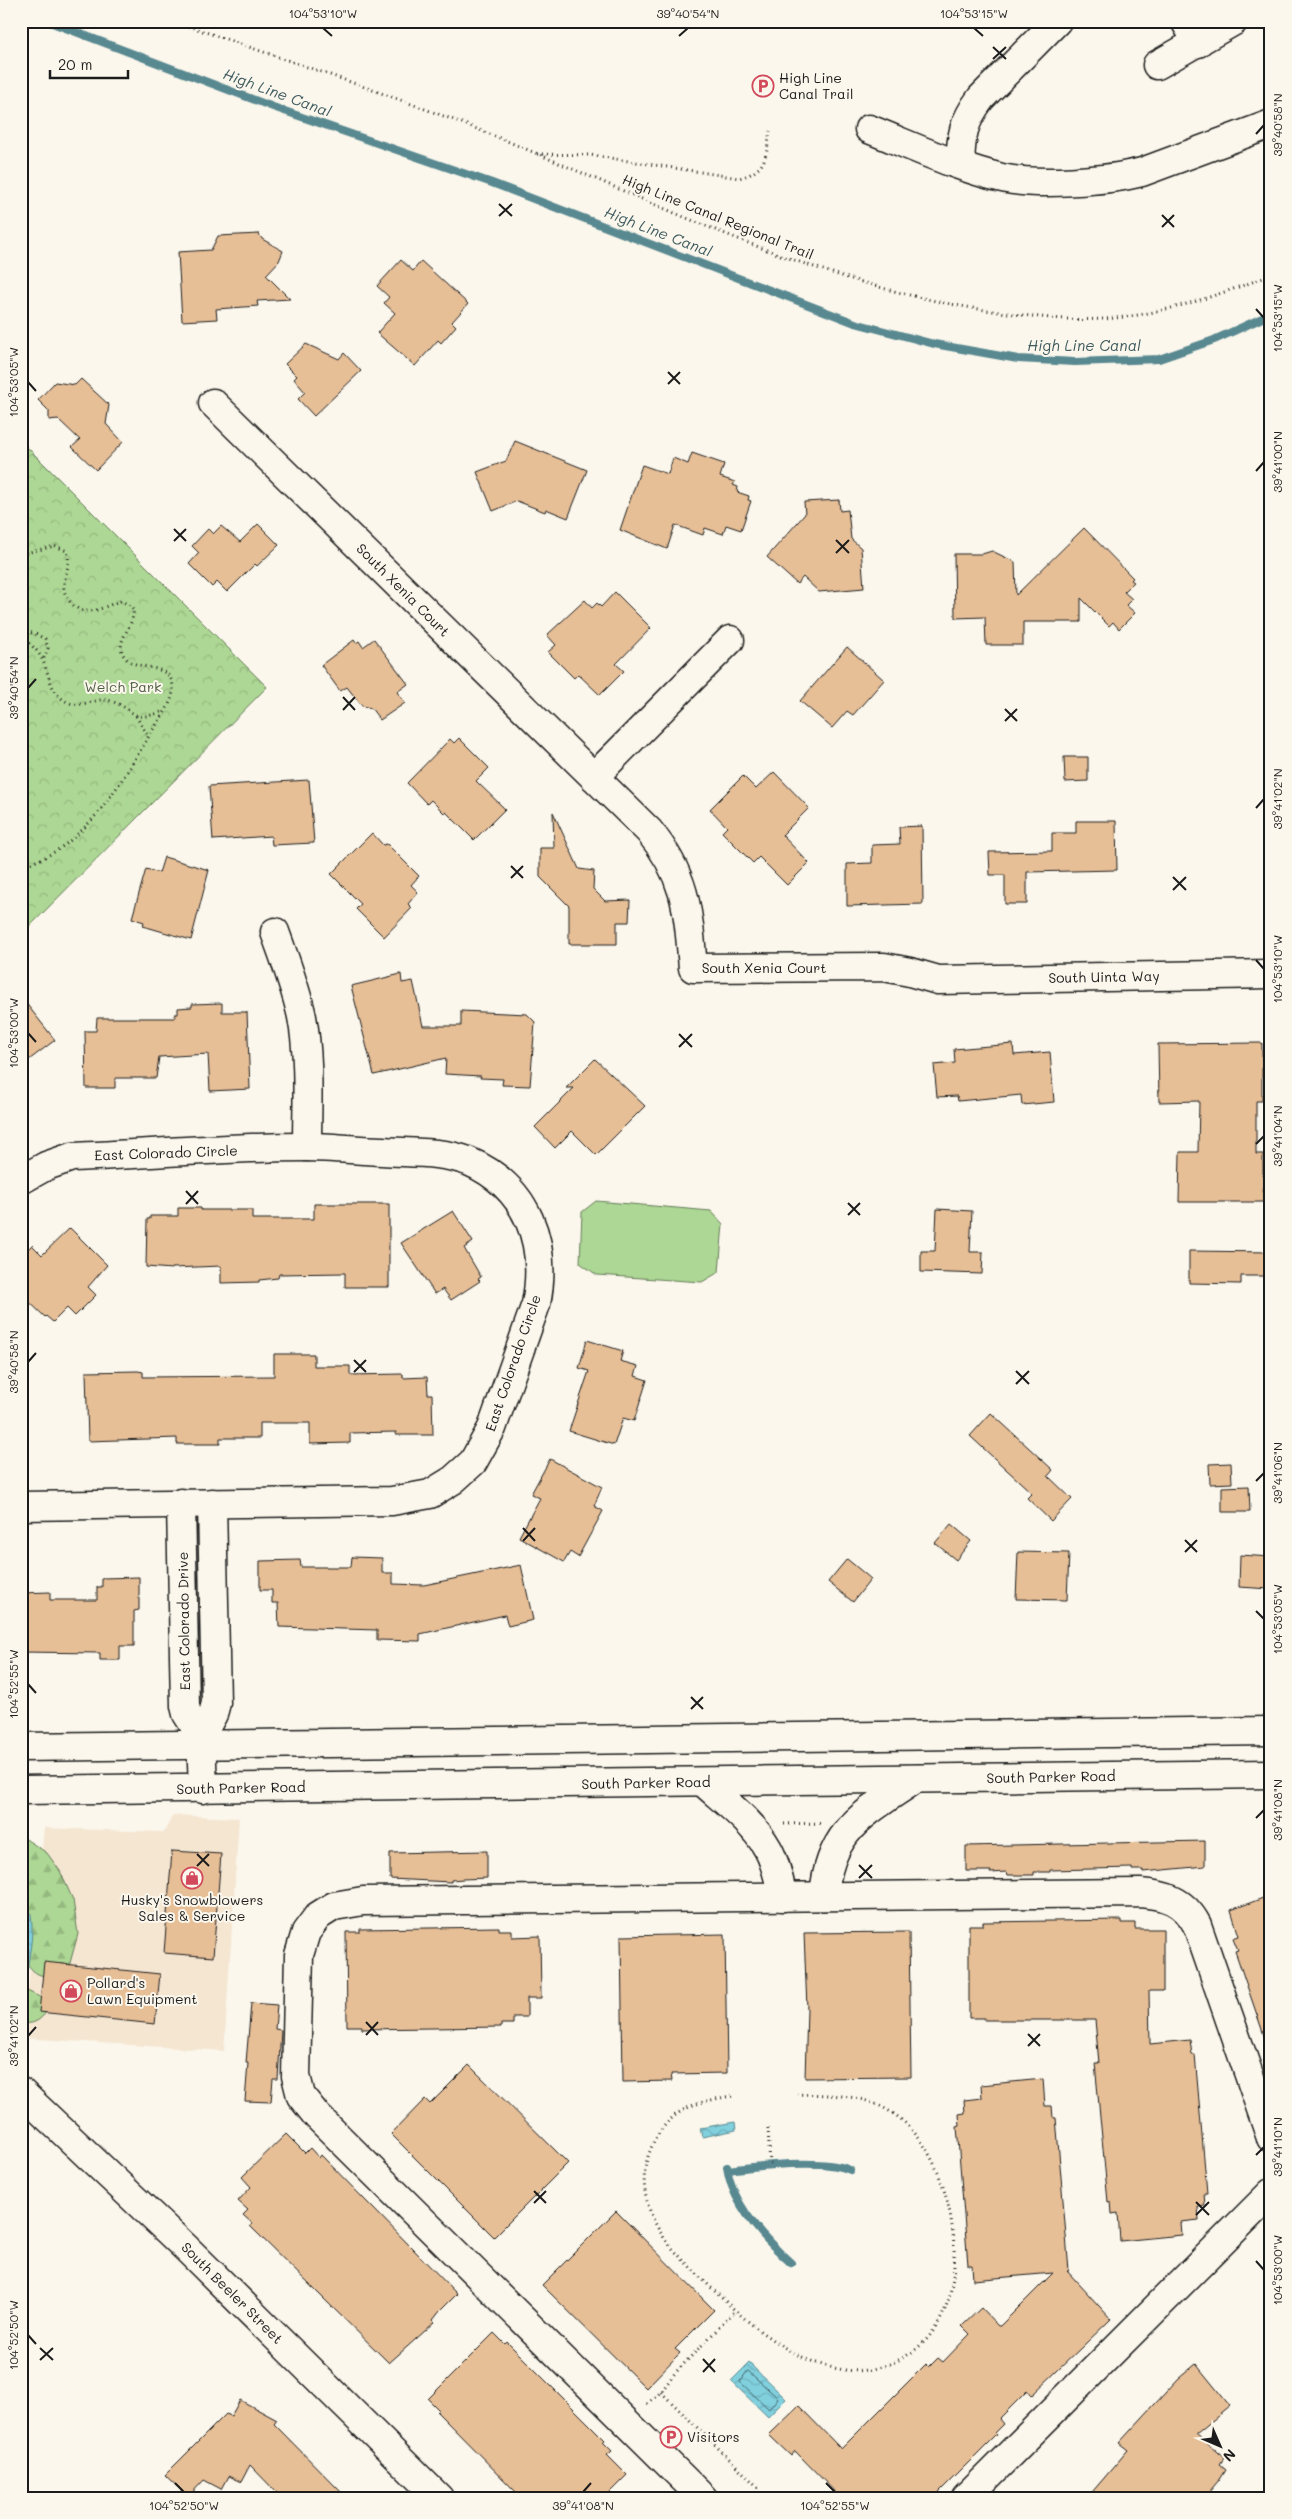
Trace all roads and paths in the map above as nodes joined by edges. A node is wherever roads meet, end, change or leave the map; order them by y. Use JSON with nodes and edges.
{"nodes":[{"id":1,"x":174,"y":21,"type":"edge"},
{"id":2,"x":1056,"y":21,"type":"edge"},
{"id":3,"x":1234,"y":21,"type":"edge"},
{"id":4,"x":1192,"y":32,"type":"edge"},
{"id":5,"x":1157,"y":65,"type":"dead end"},
{"id":6,"x":1271,"y":124,"type":"edge"},
{"id":7,"x":869,"y":129,"type":"dead end"},
{"id":8,"x":770,"y":131,"type":"dead end"},
{"id":9,"x":537,"y":154,"type":"junction"},
{"id":10,"x":960,"y":164,"type":"junction"},
{"id":11,"x":1271,"y":275,"type":"edge"},
{"id":12,"x":213,"y":403,"type":"dead end"},
{"id":13,"x":21,"y":554,"type":"edge"},
{"id":14,"x":21,"y":632,"type":"edge"},
{"id":15,"x":21,"y":637,"type":"edge"},
{"id":16,"x":730,"y":640,"type":"dead end"},
{"id":17,"x":43,"y":660,"type":"junction"},
{"id":18,"x":164,"y":711,"type":"junction"},
{"id":19,"x":136,"y":716,"type":"junction"},
{"id":20,"x":149,"y":737,"type":"junction"},
{"id":21,"x":594,"y":777,"type":"junction"},
{"id":22,"x":21,"y":866,"type":"edge"},
{"id":23,"x":275,"y":932,"type":"dead end"},
{"id":24,"x":1271,"y":974,"type":"edge"},
{"id":25,"x":938,"y":980,"type":"joint"},
{"id":26,"x":307,"y":1147,"type":"junction"},
{"id":27,"x":21,"y":1180,"type":"edge"},
{"id":28,"x":181,"y":1503,"type":"junction"},
{"id":29,"x":212,"y":1503,"type":"junction"},
{"id":30,"x":21,"y":1506,"type":"edge"},
{"id":31,"x":1271,"y":1731,"type":"edge"},
{"id":32,"x":201,"y":1740,"type":"junction"},
{"id":33,"x":21,"y":1747,"type":"edge"},
{"id":34,"x":1271,"y":1774,"type":"edge"},
{"id":35,"x":915,"y":1779,"type":"junction"},
{"id":36,"x":703,"y":1782,"type":"junction"},
{"id":37,"x":203,"y":1789,"type":"junction"},
{"id":38,"x":21,"y":1790,"type":"edge"},
{"id":39,"x":841,"y":1838,"type":"junction"},
{"id":40,"x":763,"y":1840,"type":"junction"},
{"id":41,"x":824,"y":1896,"type":"junction"},
{"id":42,"x":783,"y":1897,"type":"junction"},
{"id":43,"x":21,"y":2092,"type":"edge"},
{"id":44,"x":797,"y":2094,"type":"dead end"},
{"id":45,"x":732,"y":2096,"type":"dead end"},
{"id":46,"x":768,"y":2128,"type":"dead end"},
{"id":47,"x":1271,"y":2138,"type":"edge"},
{"id":48,"x":770,"y":2166,"type":"dead end"},
{"id":49,"x":1271,"y":2193,"type":"edge"},
{"id":50,"x":735,"y":2311,"type":"junction"},
{"id":51,"x":759,"y":2488,"type":"dead end"},
{"id":52,"x":439,"y":2498,"type":"edge"},
{"id":53,"x":703,"y":2498,"type":"edge"},
{"id":54,"x":966,"y":2498,"type":"edge"}],
"edges":[{"from":1,"to":9,"type":"path","name":"High Line Canal Regional Trail"},
{"from":2,"to":10,"type":"street"},
{"from":3,"to":4,"type":"street"},
{"from":4,"to":5,"type":"street"},
{"from":6,"to":10,"type":"street"},
{"from":7,"to":10,"type":"street"},
{"from":8,"to":9,"type":"path"},
{"from":9,"to":11,"type":"path","name":"High Line Canal Regional Trail"},
{"from":12,"to":21,"type":"street","name":"South Xenia Court"},
{"from":13,"to":18,"type":"path"},
{"from":14,"to":17,"type":"path"},
{"from":15,"to":17,"type":"path"},
{"from":16,"to":21,"type":"street"},
{"from":17,"to":19,"type":"path"},
{"from":18,"to":19,"type":"path"},
{"from":18,"to":20,"type":"path"},
{"from":19,"to":20,"type":"path"},
{"from":20,"to":22,"type":"path"},
{"from":21,"to":25,"type":"street","name":"South Xenia Court"},
{"from":23,"to":26,"type":"street"},
{"from":24,"to":25,"type":"street","name":"South Uinta Way"},
{"from":26,"to":27,"type":"street","name":"East Colorado Circle"},
{"from":26,"to":29,"type":"street","name":"East Colorado Circle"},
{"from":28,"to":29,"type":"street","name":"East Colorado Circle"},
{"from":28,"to":30,"type":"street","name":"East Colorado Circle"},
{"from":28,"to":32,"type":"street","name":"East Colorado Drive"},
{"from":29,"to":32,"type":"street"},
{"from":31,"to":32,"type":"street"},
{"from":32,"to":33,"type":"street"},
{"from":32,"to":37,"type":"street","name":"East Colorado Drive"},
{"from":34,"to":35,"type":"street","name":"South Parker Road"},
{"from":35,"to":36,"type":"street","name":"South Parker Road"},
{"from":35,"to":39,"type":"street"},
{"from":36,"to":37,"type":"street","name":"South Parker Road"},
{"from":36,"to":40,"type":"street"},
{"from":37,"to":38,"type":"street","name":"South Parker Road"},
{"from":39,"to":40,"type":"path"},
{"from":39,"to":41,"type":"street"},
{"from":40,"to":42,"type":"street"},
{"from":41,"to":42,"type":"street"},
{"from":41,"to":47,"type":"street"},
{"from":42,"to":53,"type":"street"},
{"from":43,"to":52,"type":"street","name":"South Beeler Street"},
{"from":44,"to":50,"type":"path"},
{"from":45,"to":50,"type":"path"},
{"from":46,"to":48,"type":"path"},
{"from":49,"to":54,"type":"street"},
{"from":50,"to":51,"type":"path"}]}
